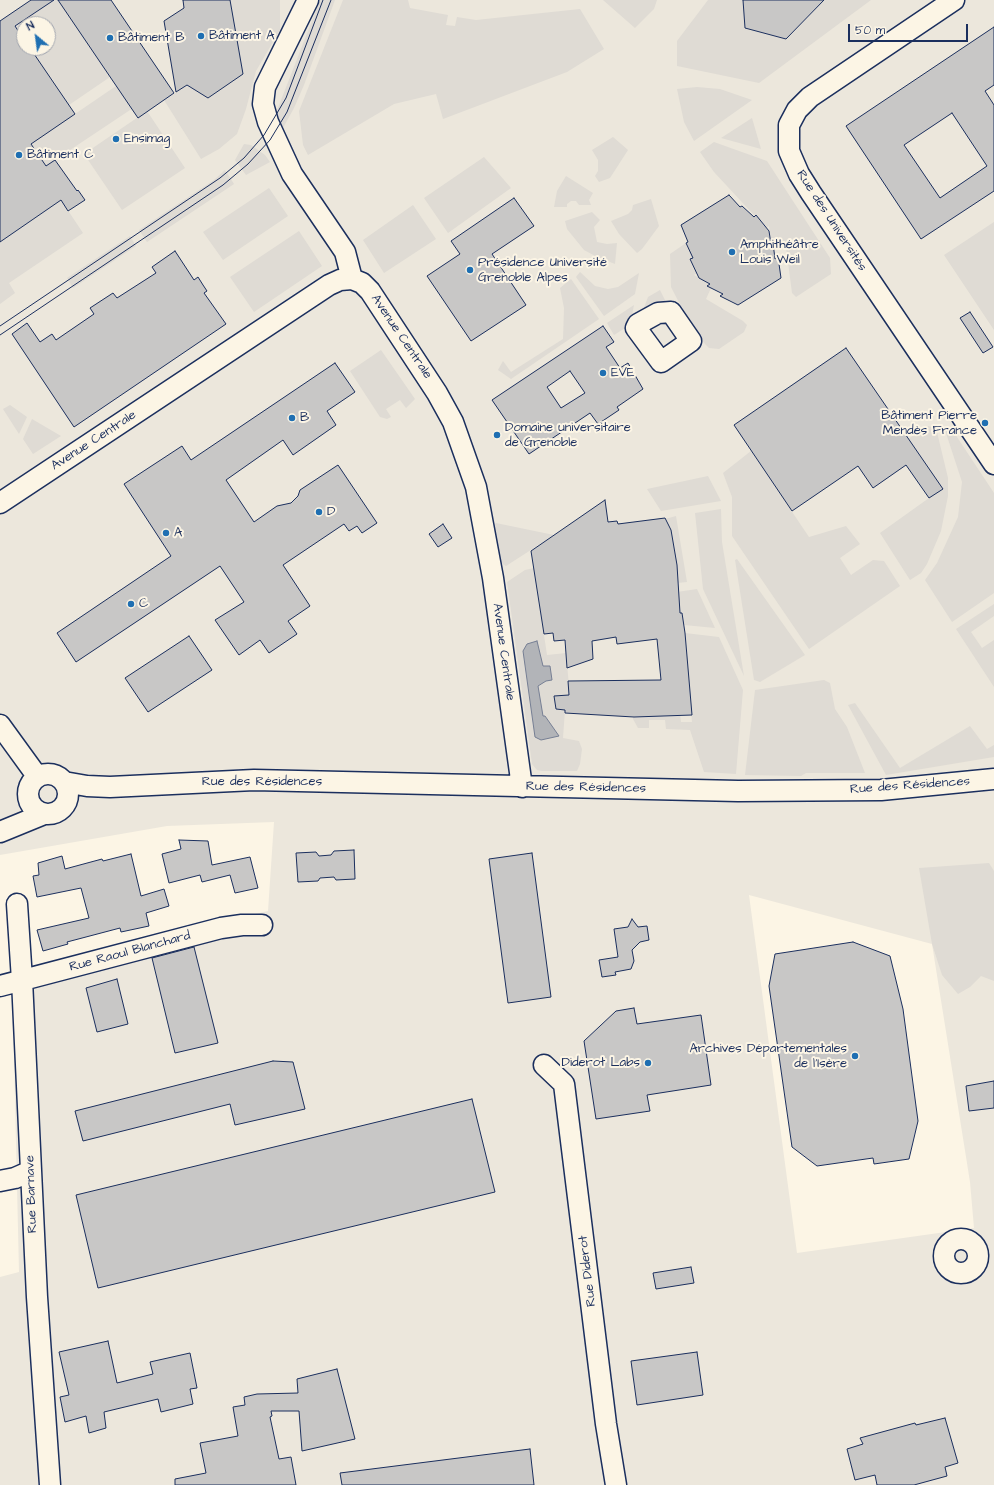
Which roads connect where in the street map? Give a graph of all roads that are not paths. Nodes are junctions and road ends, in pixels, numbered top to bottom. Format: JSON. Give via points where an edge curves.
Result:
{"nodes":[{"id":1,"x":308,"y":0,"type":"edge"},
{"id":2,"x":954,"y":0,"type":"edge"},
{"id":3,"x":352,"y":279,"type":"junction"},
{"id":4,"x":994,"y":464,"type":"edge"},
{"id":5,"x":0,"y":503,"type":"edge"},
{"id":6,"x":0,"y":725,"type":"edge"},
{"id":7,"x":37,"y":776,"type":"junction"},
{"id":8,"x":994,"y":779,"type":"edge"},
{"id":9,"x":522,"y":787,"type":"junction"},
{"id":10,"x":65,"y":791,"type":"junction"},
{"id":11,"x":36,"y":808,"type":"junction"},
{"id":12,"x":0,"y":832,"type":"edge"},
{"id":13,"x":17,"y":904,"type":"dead end"},
{"id":14,"x":262,"y":925,"type":"dead end"},
{"id":15,"x":22,"y":980,"type":"junction"},
{"id":16,"x":0,"y":986,"type":"edge"},
{"id":17,"x":544,"y":1065,"type":"dead end"},
{"id":18,"x":31,"y":1171,"type":"junction"},
{"id":19,"x":0,"y":1181,"type":"edge"},
{"id":20,"x":50,"y":1485,"type":"edge"},
{"id":21,"x":616,"y":1485,"type":"edge"}],
"edges":[{"from":1,"to":3,"type":"street","via":[[266,87],[263,104],[268,122],[292,174],[345,252]]},
{"from":2,"to":4,"type":"street","name":"Rue des Universités","via":[[810,97],[797,110],[789,125],[789,151],[799,174]]},
{"from":3,"to":5,"type":"street","name":"Avenue Centrale","via":[[340,280],[329,285]]},
{"from":3,"to":9,"type":"street","name":"Avenue Centrale","via":[[362,283],[370,291],[430,381],[452,422],[476,488],[493,578]]},
{"from":6,"to":7,"type":"street"},
{"from":7,"to":10,"type":"street","via":[[53,774]]},
{"from":7,"to":11,"type":"street","via":[[28,790]]},
{"from":8,"to":9,"type":"street","name":"Rue des Résidences","via":[[881,790],[726,791]]},
{"from":9,"to":10,"type":"street","name":"Rue des Résidences","via":[[254,780]]},
{"from":10,"to":11,"type":"street","via":[[61,809],[56,812]]},
{"from":11,"to":12,"type":"street"},
{"from":13,"to":15,"type":"street","name":"Rue Barnave"},
{"from":14,"to":15,"type":"street","name":"Rue Raoul Blanchard","via":[[242,924],[221,928]]},
{"from":15,"to":16,"type":"street","name":"Rue Raoul Blanchard"},
{"from":15,"to":18,"type":"street","name":"Rue Barnave"},
{"from":17,"to":21,"type":"street","name":"Rue Diderot","via":[[564,1084],[606,1424]]},
{"from":18,"to":19,"type":"street"},
{"from":18,"to":20,"type":"street","name":"Rue Barnave","via":[[36,1297]]}]}
